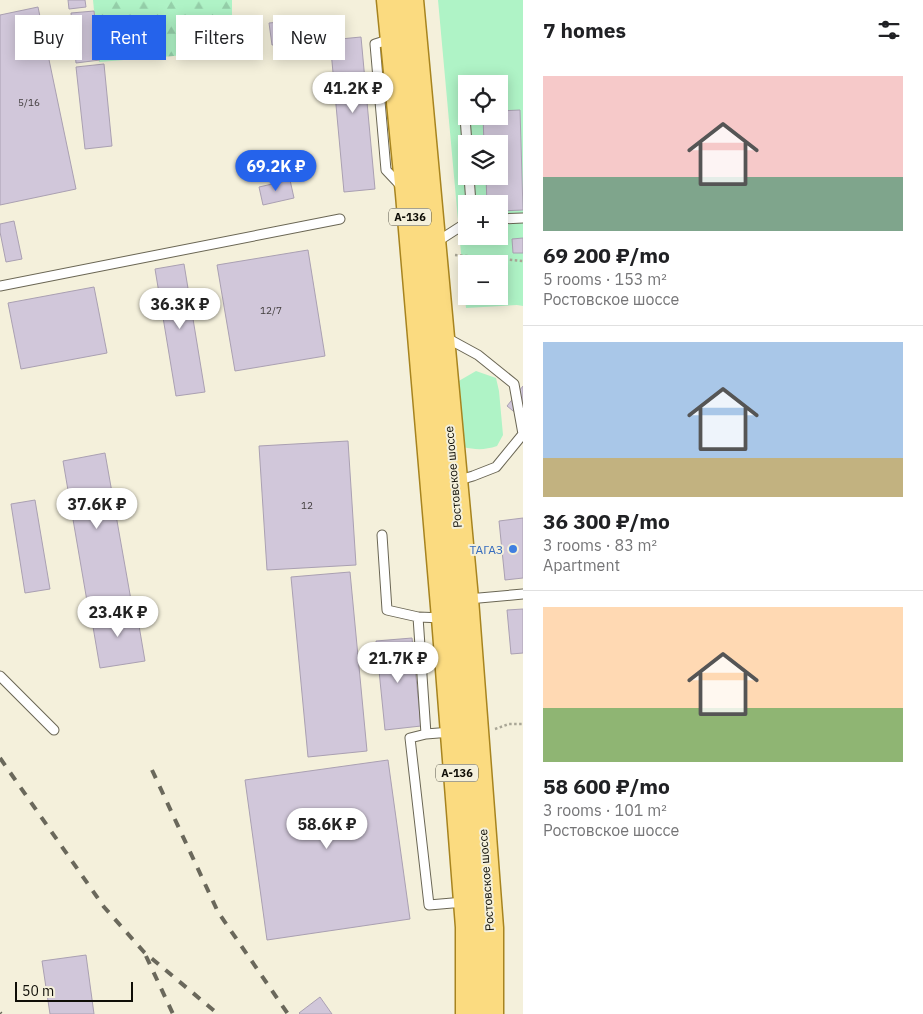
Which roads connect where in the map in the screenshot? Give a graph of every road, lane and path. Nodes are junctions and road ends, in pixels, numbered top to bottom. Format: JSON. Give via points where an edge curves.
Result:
{"nodes":[{"id":1,"x":390,"y":0,"type":"edge"},
{"id":2,"x":410,"y":0,"type":"edge"},
{"id":3,"x":523,"y":218,"type":"edge"},
{"id":4,"x":340,"y":219,"type":"dead end"},
{"id":5,"x":508,"y":219,"type":"edge"},
{"id":6,"x":458,"y":232,"type":"edge"},
{"id":7,"x":443,"y":250,"type":"junction"},
{"id":8,"x":523,"y":262,"type":"edge"},
{"id":9,"x":0,"y":286,"type":"edge"},
{"id":10,"x":440,"y":334,"type":"junction"},
{"id":11,"x":453,"y":481,"type":"junction"},
{"id":12,"x":382,"y":534,"type":"dead end"},
{"id":13,"x":523,"y":594,"type":"edge"},
{"id":14,"x":465,"y":599,"type":"junction"},
{"id":15,"x":418,"y":617,"type":"junction"},
{"id":16,"x":445,"y":618,"type":"junction"},
{"id":17,"x":0,"y":676,"type":"edge"},
{"id":18,"x":523,"y":724,"type":"edge"},
{"id":19,"x":54,"y":730,"type":"dead end"},
{"id":20,"x":474,"y":730,"type":"junction"},
{"id":21,"x":426,"y":734,"type":"junction"},
{"id":22,"x":467,"y":902,"type":"junction"},
{"id":23,"x":469,"y":1014,"type":"edge"},
{"id":24,"x":490,"y":1014,"type":"edge"}],
"edges":[{"from":1,"to":16,"type":"main road","name":"Ростовское шоссе","number":"А-136"},
{"from":2,"to":7,"type":"main road","name":"Ростовское шоссе","number":"А-136"},
{"from":3,"to":5,"type":"lane"},
{"from":4,"to":9,"type":"lane"},
{"from":6,"to":7,"type":"lane"},
{"from":7,"to":8,"type":"path"},
{"from":7,"to":10,"type":"main road","name":"Ростовское шоссе","number":"А-136"},
{"from":10,"to":11,"type":"main road","name":"Ростовское шоссе","number":"А-136"},
{"from":10,"to":11,"type":"lane","via":[[478,355],[514,384],[523,434],[496,467]]},
{"from":11,"to":14,"type":"main road","name":"Ростовское шоссе","number":"А-136"},
{"from":12,"to":15,"type":"lane","via":[[387,610]]},
{"from":13,"to":14,"type":"lane"},
{"from":14,"to":20,"type":"main road","name":"Ростовское шоссе","number":"А-136"},
{"from":15,"to":16,"type":"lane"},
{"from":15,"to":21,"type":"lane"},
{"from":16,"to":20,"type":"main road","name":"Ростовское шоссе","number":"А-136"},
{"from":17,"to":19,"type":"lane"},
{"from":18,"to":20,"type":"path"},
{"from":20,"to":21,"type":"lane"},
{"from":20,"to":22,"type":"main road","name":"Ростовское шоссе","number":"А-136"},
{"from":20,"to":24,"type":"main road","name":"Ростовское шоссе","number":"А-136","via":[[490,928]]},
{"from":21,"to":22,"type":"lane","via":[[410,738],[429,904]]},
{"from":22,"to":23,"type":"main road","name":"Ростовское шоссе","number":"А-136"}]}
